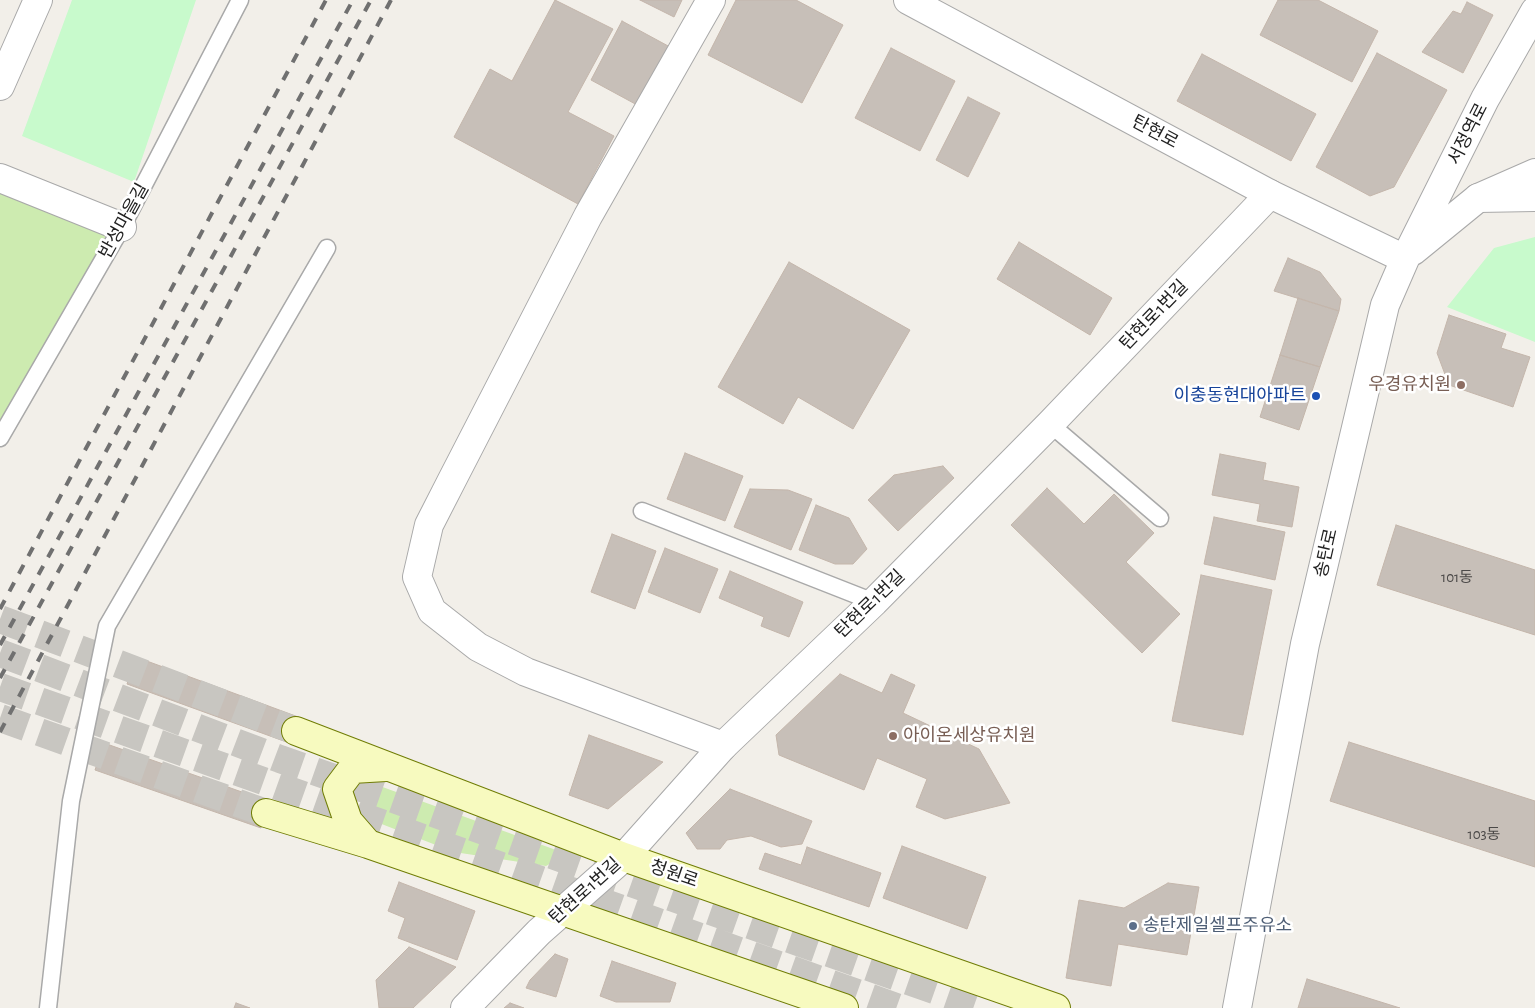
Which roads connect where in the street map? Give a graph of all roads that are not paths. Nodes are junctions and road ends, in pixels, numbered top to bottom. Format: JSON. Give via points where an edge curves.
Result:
{"nodes":[{"id":1,"x":240,"y":0,"type":"edge"},
{"id":2,"x":711,"y":0,"type":"edge"},
{"id":3,"x":908,"y":0,"type":"edge"},
{"id":4,"x":35,"y":1,"type":"edge"},
{"id":5,"x":1535,"y":11,"type":"edge"},
{"id":6,"x":0,"y":86,"type":"edge"},
{"id":7,"x":1535,"y":173,"type":"edge"},
{"id":8,"x":0,"y":178,"type":"edge"},
{"id":9,"x":1270,"y":194,"type":"junction"},
{"id":10,"x":1535,"y":197,"type":"edge"},
{"id":11,"x":1478,"y":198,"type":"junction"},
{"id":12,"x":122,"y":227,"type":"junction"},
{"id":13,"x":327,"y":248,"type":"dead end"},
{"id":14,"x":1404,"y":259,"type":"junction"},
{"id":15,"x":1050,"y":424,"type":"junction"},
{"id":16,"x":0,"y":438,"type":"edge"},
{"id":17,"x":642,"y":512,"type":"dead end"},
{"id":18,"x":1160,"y":518,"type":"dead end"},
{"id":19,"x":874,"y":602,"type":"junction"},
{"id":20,"x":296,"y":731,"type":"tunnel mouth"},
{"id":21,"x":723,"y":746,"type":"junction"},
{"id":22,"x":390,"y":766,"type":"junction"},
{"id":23,"x":266,"y":814,"type":"tunnel mouth"},
{"id":24,"x":368,"y":844,"type":"junction"},
{"id":25,"x":624,"y":856,"type":"junction"},
{"id":26,"x":562,"y":911,"type":"junction"},
{"id":27,"x":48,"y":1008,"type":"edge"},
{"id":28,"x":465,"y":1008,"type":"edge"},
{"id":29,"x":844,"y":1008,"type":"edge"},
{"id":30,"x":1056,"y":1008,"type":"edge"},
{"id":31,"x":1237,"y":1008,"type":"edge"}],
"edges":[{"from":1,"to":12,"type":"lane","name":"반성마을길"},
{"from":2,"to":21,"type":"street","via":[[588,216],[428,525],[417,577],[432,611],[478,647],[526,672]]},
{"from":3,"to":9,"type":"street","name":"탄현로"},
{"from":4,"to":6,"type":"street"},
{"from":5,"to":14,"type":"street","name":"서정역로","via":[[1485,99]]},
{"from":7,"to":11,"type":"street","name":"송탄로"},
{"from":8,"to":12,"type":"street"},
{"from":9,"to":14,"type":"street","name":"탄현로"},
{"from":9,"to":15,"type":"street","name":"탄현로1번길"},
{"from":10,"to":11,"type":"street"},
{"from":11,"to":14,"type":"street","name":"송탄로"},
{"from":12,"to":16,"type":"lane","name":"반성마을길"},
{"from":13,"to":27,"type":"lane","via":[[107,626],[71,801]]},
{"from":14,"to":31,"type":"street","name":"송탄로","via":[[1385,305],[1311,616]]},
{"from":15,"to":18,"type":"lane"},
{"from":15,"to":19,"type":"street","name":"탄현로1번길"},
{"from":17,"to":19,"type":"lane"},
{"from":19,"to":21,"type":"street","name":"탄현로1번길"},
{"from":20,"to":22,"type":"main road","name":"청원로"},
{"from":21,"to":25,"type":"street","name":"탄현로1번길"},
{"from":22,"to":24,"type":"main road","via":[[352,769],[337,789],[348,821]]},
{"from":22,"to":25,"type":"main road","name":"청원로"},
{"from":23,"to":24,"type":"main road"},
{"from":24,"to":26,"type":"main road"},
{"from":25,"to":26,"type":"street","name":"탄현로1번길"},
{"from":25,"to":30,"type":"main road","name":"청원로"},
{"from":26,"to":28,"type":"street","name":"탄현로1번길"},
{"from":26,"to":29,"type":"main road"}]}
